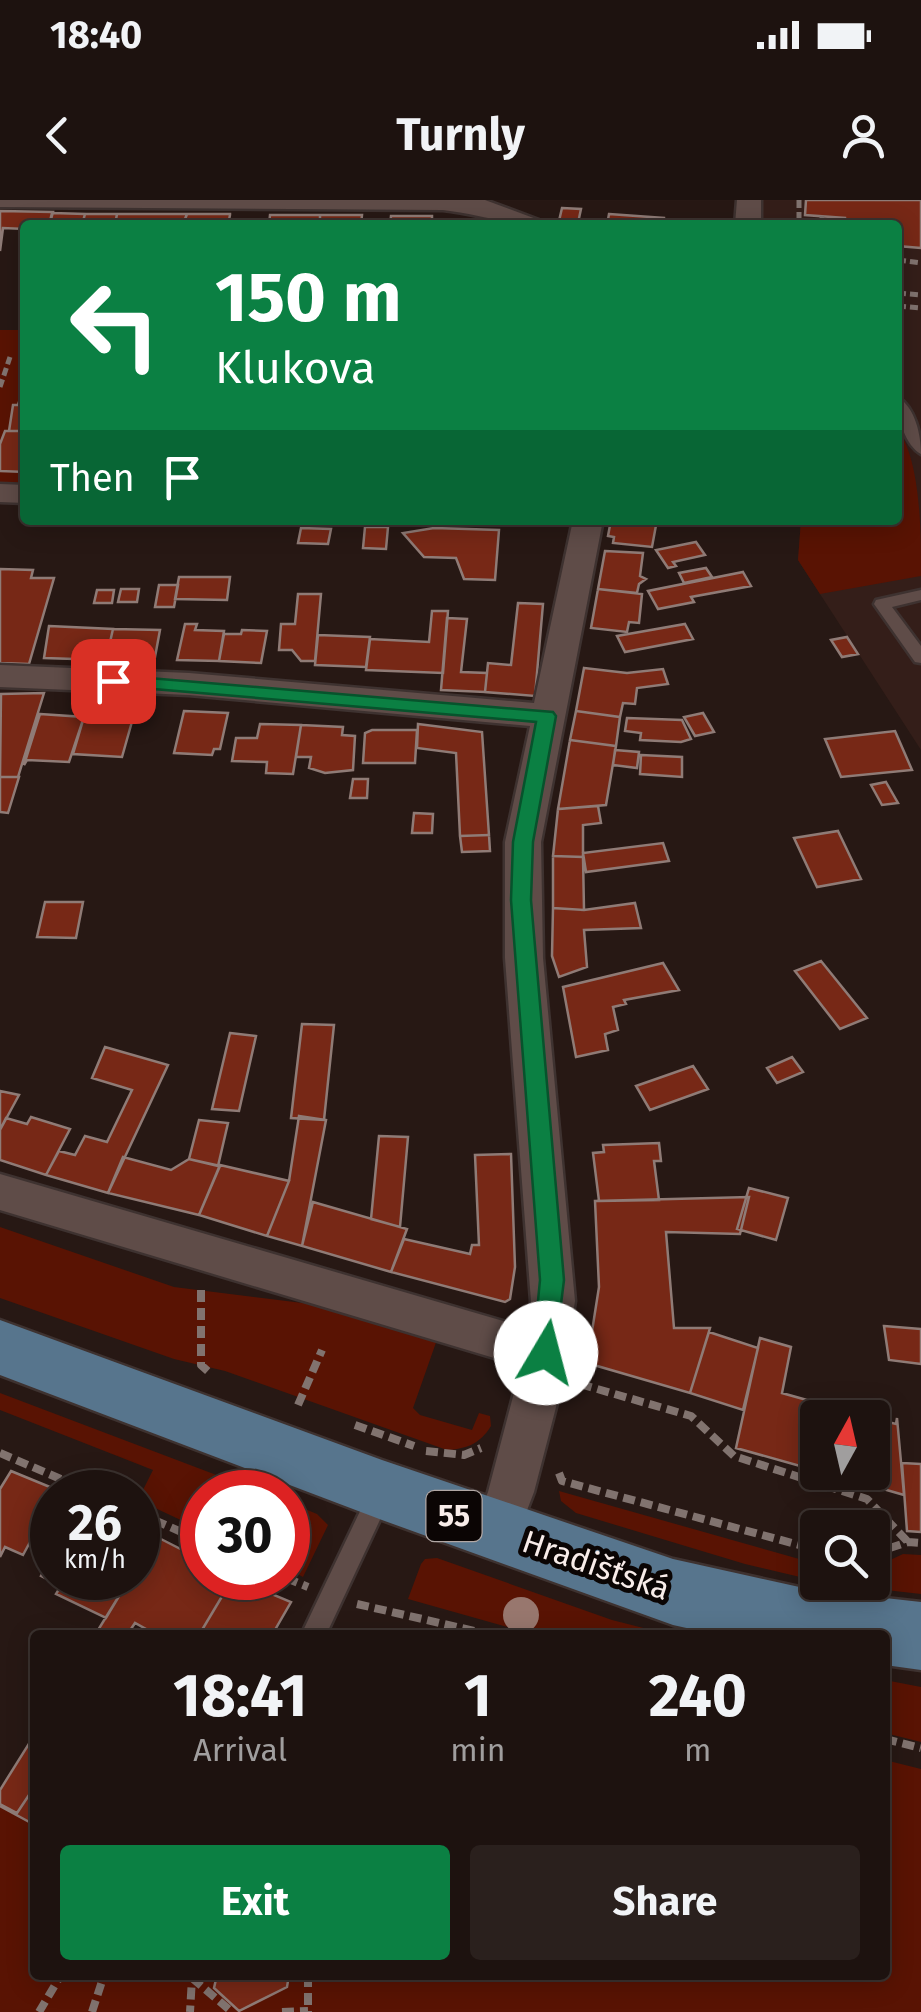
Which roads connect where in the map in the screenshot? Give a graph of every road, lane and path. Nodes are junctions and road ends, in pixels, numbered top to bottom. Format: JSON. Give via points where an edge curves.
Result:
{"nodes":[{"id":1,"x":0,"y":200,"type":"edge"},
{"id":2,"x":822,"y":216,"type":"dead end"},
{"id":3,"x":520,"y":220,"type":"edge"},
{"id":4,"x":822,"y":220,"type":"edge"},
{"id":5,"x":10,"y":357,"type":"dead end"},
{"id":6,"x":0,"y":386,"type":"edge"},
{"id":7,"x":902,"y":410,"type":"edge"},
{"id":8,"x":921,"y":450,"type":"edge"},
{"id":9,"x":587,"y":525,"type":"edge"},
{"id":10,"x":921,"y":595,"type":"edge"},
{"id":11,"x":921,"y":658,"type":"edge"},
{"id":12,"x":0,"y":676,"type":"edge"},
{"id":13,"x":547,"y":716,"type":"junction"},
{"id":14,"x":0,"y":1192,"type":"edge"},
{"id":15,"x":202,"y":1252,"type":"junction"},
{"id":16,"x":0,"y":1347,"type":"edge"},
{"id":17,"x":322,"y":1350,"type":"dead end"},
{"id":18,"x":201,"y":1365,"type":"dead end"},
{"id":19,"x":566,"y":1367,"type":"junction"},
{"id":20,"x":571,"y":1398,"type":"dead end"},
{"id":21,"x":298,"y":1404,"type":"dead end"},
{"id":22,"x":488,"y":1442,"type":"dead end"},
{"id":23,"x":0,"y":1453,"type":"edge"},
{"id":24,"x":553,"y":1458,"type":"dead end"},
{"id":25,"x":316,"y":1464,"type":"junction"},
{"id":26,"x":40,"y":1470,"type":"edge"},
{"id":27,"x":310,"y":1476,"type":"edge"},
{"id":28,"x":382,"y":1490,"type":"junction"},
{"id":29,"x":496,"y":1531,"type":"junction"},
{"id":30,"x":908,"y":1542,"type":"junction"},
{"id":31,"x":921,"y":1543,"type":"edge"},
{"id":32,"x":800,"y":1545,"type":"edge"},
{"id":33,"x":890,"y":1548,"type":"edge"},
{"id":34,"x":310,"y":1588,"type":"edge"},
{"id":35,"x":331,"y":1597,"type":"junction"},
{"id":36,"x":315,"y":1630,"type":"edge"},
{"id":37,"x":471,"y":1630,"type":"edge"},
{"id":38,"x":871,"y":1630,"type":"edge"},
{"id":39,"x":890,"y":1632,"type":"edge"},
{"id":40,"x":921,"y":1636,"type":"edge"},
{"id":41,"x":890,"y":1740,"type":"edge"},
{"id":42,"x":921,"y":1748,"type":"edge"},
{"id":43,"x":58,"y":1980,"type":"edge"},
{"id":44,"x":102,"y":1980,"type":"edge"},
{"id":45,"x":194,"y":1980,"type":"edge"},
{"id":46,"x":196,"y":1980,"type":"edge"},
{"id":47,"x":308,"y":1980,"type":"edge"},
{"id":48,"x":308,"y":2011,"type":"edge"},
{"id":49,"x":39,"y":2012,"type":"edge"},
{"id":50,"x":92,"y":2012,"type":"edge"},
{"id":51,"x":190,"y":2012,"type":"edge"},
{"id":52,"x":232,"y":2012,"type":"edge"},
{"id":53,"x":282,"y":2012,"type":"edge"}],
"edges":[{"from":1,"to":3,"type":"street","via":[[459,204]]},
{"from":2,"to":4,"type":"path"},
{"from":5,"to":6,"type":"path"},
{"from":7,"to":8,"type":"lane"},
{"from":9,"to":13,"type":"street"},
{"from":10,"to":11,"type":"lane","via":[[882,604]]},
{"from":12,"to":13,"type":"street","via":[[188,684]]},
{"from":13,"to":19,"type":"street","via":[[523,842],[521,900],[552,1280]]},
{"from":14,"to":15,"type":"street"},
{"from":15,"to":18,"type":"path"},
{"from":15,"to":19,"type":"street"},
{"from":16,"to":25,"type":"main road","name":"Hradišťská","number":"55"},
{"from":17,"to":21,"type":"path"},
{"from":19,"to":20,"type":"path"},
{"from":19,"to":29,"type":"street"},
{"from":19,"to":30,"type":"path","via":[[691,1416],[734,1456],[868,1499]]},
{"from":22,"to":25,"type":"path","via":[[450,1456],[338,1420]]},
{"from":23,"to":26,"type":"path"},
{"from":24,"to":32,"type":"path","via":[[562,1481]]},
{"from":25,"to":27,"type":"path"},
{"from":25,"to":28,"type":"main road","name":"Hradišťská","number":"55"},
{"from":28,"to":29,"type":"main road","name":"Hradišťská","number":"55"},
{"from":28,"to":35,"type":"lane"},
{"from":29,"to":38,"type":"main road","name":"Hradišťská","number":"55","via":[[674,1592]]},
{"from":30,"to":31,"type":"path"},
{"from":30,"to":33,"type":"path"},
{"from":34,"to":35,"type":"path"},
{"from":35,"to":36,"type":"lane"},
{"from":35,"to":37,"type":"path"},
{"from":39,"to":40,"type":"main road","name":"Hradišťská","number":"55"},
{"from":41,"to":42,"type":"path"},
{"from":43,"to":49,"type":"path"},
{"from":44,"to":50,"type":"path"},
{"from":45,"to":51,"type":"path"},
{"from":46,"to":52,"type":"path"},
{"from":47,"to":48,"type":"path"},
{"from":48,"to":53,"type":"path"}]}
